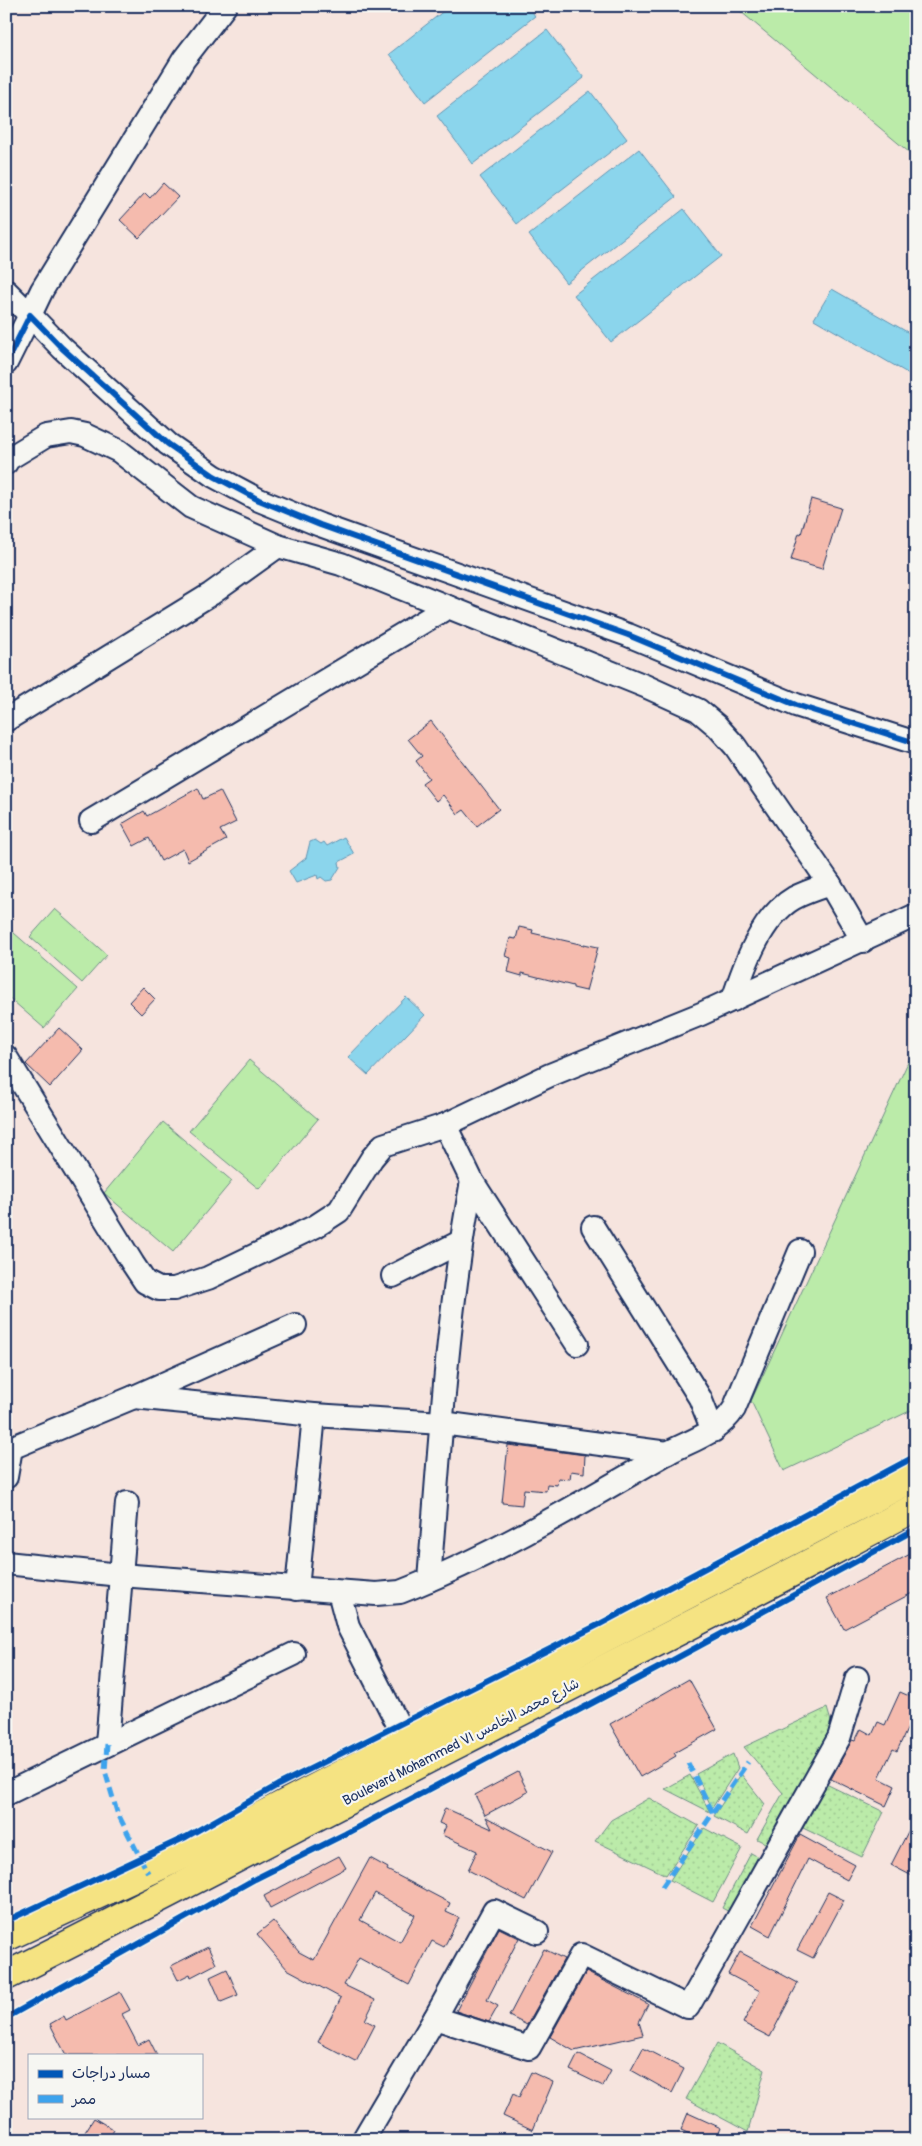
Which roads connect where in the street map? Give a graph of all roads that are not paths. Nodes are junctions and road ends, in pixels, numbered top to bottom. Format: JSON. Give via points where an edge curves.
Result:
{"nodes":[{"id":1,"x":225,"y":6,"type":"edge"},
{"id":2,"x":6,"y":291,"type":"edge"},
{"id":3,"x":30,"y":316,"type":"junction"},
{"id":4,"x":6,"y":363,"type":"edge"},
{"id":5,"x":6,"y":463,"type":"edge"},
{"id":6,"x":278,"y":546,"type":"junction"},
{"id":7,"x":448,"y":607,"type":"junction"},
{"id":8,"x":6,"y":720,"type":"edge"},
{"id":9,"x":916,"y":743,"type":"edge"},
{"id":10,"x":91,"y":821,"type":"dead end"},
{"id":11,"x":830,"y":884,"type":"junction"},
{"id":12,"x":916,"y":915,"type":"edge"},
{"id":13,"x":863,"y":941,"type":"junction"},
{"id":14,"x":733,"y":1000,"type":"junction"},
{"id":15,"x":6,"y":1057,"type":"edge"},
{"id":16,"x":445,"y":1126,"type":"junction"},
{"id":17,"x":472,"y":1181,"type":"junction"},
{"id":18,"x":593,"y":1227,"type":"dead end"},
{"id":19,"x":460,"y":1242,"type":"junction"},
{"id":20,"x":800,"y":1251,"type":"dead end"},
{"id":21,"x":393,"y":1276,"type":"dead end"},
{"id":22,"x":295,"y":1325,"type":"dead end"},
{"id":23,"x":577,"y":1344,"type":"dead end"},
{"id":24,"x":134,"y":1397,"type":"junction"},
{"id":25,"x":314,"y":1415,"type":"junction"},
{"id":26,"x":442,"y":1423,"type":"junction"},
{"id":27,"x":714,"y":1431,"type":"junction"},
{"id":28,"x":9,"y":1449,"type":"edge"},
{"id":29,"x":668,"y":1453,"type":"junction"},
{"id":30,"x":916,"y":1476,"type":"edge"},
{"id":31,"x":6,"y":1478,"type":"edge"},
{"id":32,"x":127,"y":1503,"type":"dead end"},
{"id":33,"x":916,"y":1507,"type":"edge"},
{"id":34,"x":6,"y":1564,"type":"edge"},
{"id":35,"x":120,"y":1575,"type":"junction"},
{"id":36,"x":430,"y":1580,"type":"junction"},
{"id":37,"x":297,"y":1589,"type":"junction"},
{"id":38,"x":339,"y":1592,"type":"junction"},
{"id":39,"x":294,"y":1654,"type":"dead end"},
{"id":40,"x":857,"y":1678,"type":"dead end"},
{"id":41,"x":406,"y":1740,"type":"junction"},
{"id":42,"x":107,"y":1744,"type":"junction"},
{"id":43,"x":6,"y":1794,"type":"edge"},
{"id":44,"x":537,"y":1932,"type":"dead end"},
{"id":45,"x":6,"y":1937,"type":"edge"},
{"id":46,"x":6,"y":1976,"type":"edge"},
{"id":47,"x":435,"y":2018,"type":"junction"},
{"id":48,"x":363,"y":2140,"type":"edge"}],
"edges":[{"from":1,"to":3,"type":"street","via":[[179,67],[42,290]]},
{"from":2,"to":3,"type":"street"},
{"from":3,"to":4,"type":"street"},
{"from":3,"to":9,"type":"street","via":[[168,444],[214,476],[259,500],[320,525],[628,635],[796,705]]},
{"from":5,"to":6,"type":"street","via":[[46,436],[71,432],[85,435],[119,451],[191,507]]},
{"from":6,"to":7,"type":"street","via":[[341,564]]},
{"from":6,"to":8,"type":"street","via":[[211,594]]},
{"from":7,"to":10,"type":"street"},
{"from":7,"to":11,"type":"street","via":[[698,710],[735,746]]},
{"from":11,"to":13,"type":"street"},
{"from":11,"to":14,"type":"street","via":[[793,898],[780,908],[753,948]]},
{"from":12,"to":13,"type":"street"},
{"from":13,"to":14,"type":"street"},
{"from":14,"to":16,"type":"street","via":[[550,1075]]},
{"from":15,"to":16,"type":"street","via":[[133,1264],[145,1282],[159,1289],[174,1289],[208,1278],[316,1226],[339,1211],[383,1145]]},
{"from":16,"to":17,"type":"street"},
{"from":17,"to":19,"type":"street"},
{"from":17,"to":23,"type":"street"},
{"from":18,"to":27,"type":"street","via":[[700,1398]]},
{"from":19,"to":21,"type":"street"},
{"from":19,"to":26,"type":"street"},
{"from":20,"to":27,"type":"street","via":[[734,1409]]},
{"from":22,"to":24,"type":"street"},
{"from":24,"to":25,"type":"street"},
{"from":24,"to":28,"type":"street"},
{"from":25,"to":26,"type":"street"},
{"from":25,"to":37,"type":"street"},
{"from":26,"to":29,"type":"street"},
{"from":26,"to":36,"type":"street"},
{"from":27,"to":29,"type":"street"},
{"from":28,"to":31,"type":"street"},
{"from":29,"to":36,"type":"street","via":[[560,1515]]},
{"from":30,"to":41,"type":"main road","name":"Boulevard Mohammed VI شارع محمد الخامس"},
{"from":32,"to":35,"type":"street"},
{"from":33,"to":46,"type":"main road","name":"Boulevard Mohammed VI شارع محمد الخامس"},
{"from":34,"to":35,"type":"street"},
{"from":35,"to":37,"type":"street"},
{"from":35,"to":42,"type":"street"},
{"from":36,"to":38,"type":"street","via":[[400,1592]]},
{"from":37,"to":38,"type":"street"},
{"from":38,"to":41,"type":"street","via":[[348,1626]]},
{"from":39,"to":42,"type":"street"},
{"from":40,"to":47,"type":"street","via":[[839,1738],[688,2007],[581,1955],[529,2048]]},
{"from":41,"to":45,"type":"main road","name":"Boulevard Mohammed VI شارع محمد الخامس","via":[[209,1843]]},
{"from":42,"to":43,"type":"street"},
{"from":44,"to":47,"type":"street","via":[[494,1911]]},
{"from":47,"to":48,"type":"street"}]}
